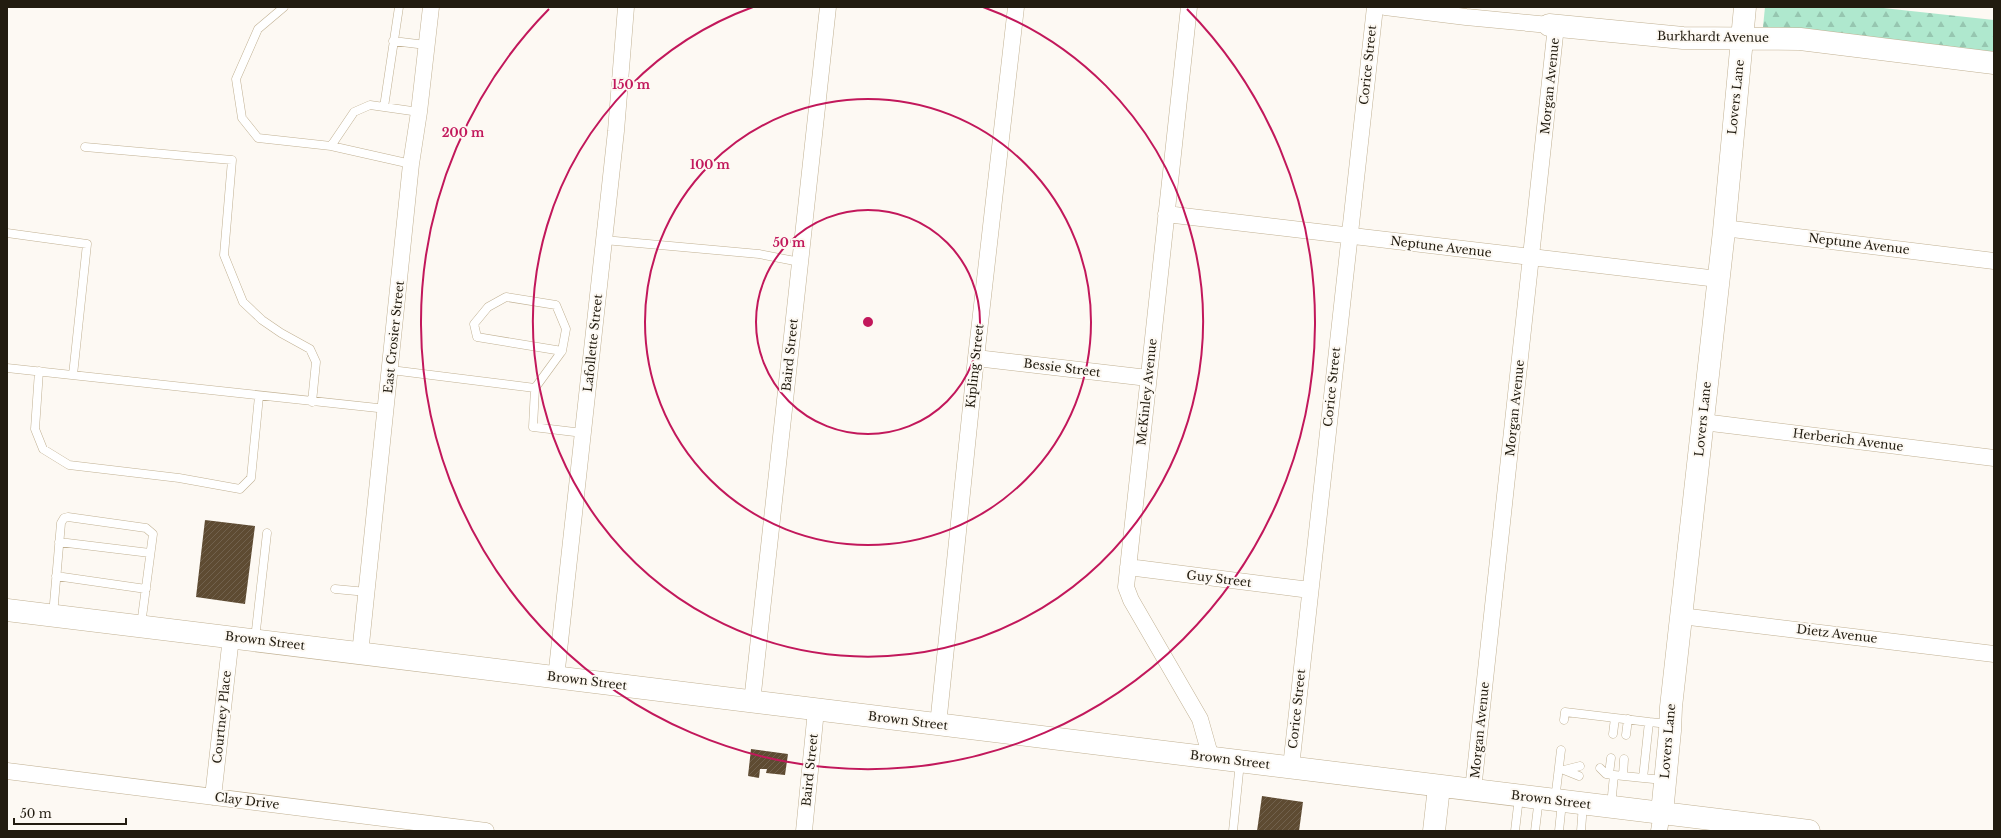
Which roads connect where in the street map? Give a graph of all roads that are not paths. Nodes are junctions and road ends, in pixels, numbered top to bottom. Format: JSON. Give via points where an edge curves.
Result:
{"nodes":[{"id":1,"x":284,"y":7,"type":"edge"},
{"id":2,"x":399,"y":7,"type":"edge"},
{"id":3,"x":626,"y":7,"type":"edge"},
{"id":4,"x":828,"y":7,"type":"edge"},
{"id":5,"x":1016,"y":7,"type":"edge"},
{"id":6,"x":1189,"y":7,"type":"edge"},
{"id":7,"x":1374,"y":7,"type":"edge"},
{"id":8,"x":1385,"y":7,"type":"edge"},
{"id":9,"x":1745,"y":7,"type":"edge"},
{"id":10,"x":430,"y":14,"type":"edge"},
{"id":11,"x":1552,"y":25,"type":"junction"},
{"id":12,"x":1742,"y":38,"type":"junction"},
{"id":13,"x":393,"y":41,"type":"junction"},
{"id":14,"x":426,"y":45,"type":"junction"},
{"id":15,"x":1994,"y":63,"type":"edge"},
{"id":16,"x":384,"y":107,"type":"junction"},
{"id":17,"x":419,"y":112,"type":"junction"},
{"id":18,"x":331,"y":146,"type":"junction"},
{"id":19,"x":85,"y":147,"type":"dead end"},
{"id":20,"x":411,"y":164,"type":"junction"},
{"id":21,"x":1166,"y":214,"type":"junction"},
{"id":22,"x":1724,"y":228,"type":"junction"},
{"id":23,"x":7,"y":233,"type":"edge"},
{"id":24,"x":1349,"y":236,"type":"junction"},
{"id":25,"x":604,"y":240,"type":"junction"},
{"id":26,"x":1532,"y":258,"type":"junction"},
{"id":27,"x":1994,"y":261,"type":"edge"},
{"id":28,"x":800,"y":262,"type":"junction"},
{"id":29,"x":1718,"y":279,"type":"junction"},
{"id":30,"x":562,"y":351,"type":"junction"},
{"id":31,"x":976,"y":358,"type":"junction"},
{"id":32,"x":7,"y":368,"type":"edge"},
{"id":33,"x":391,"y":370,"type":"junction"},
{"id":34,"x":38,"y":371,"type":"junction"},
{"id":35,"x":73,"y":375,"type":"junction"},
{"id":36,"x":1148,"y":378,"type":"junction"},
{"id":37,"x":535,"y":388,"type":"junction"},
{"id":38,"x":259,"y":396,"type":"junction"},
{"id":39,"x":312,"y":402,"type":"junction"},
{"id":40,"x":387,"y":410,"type":"junction"},
{"id":41,"x":1703,"y":422,"type":"junction"},
{"id":42,"x":583,"y":434,"type":"junction"},
{"id":43,"x":1994,"y":458,"type":"edge"},
{"id":44,"x":267,"y":533,"type":"dead end"},
{"id":45,"x":59,"y":542,"type":"junction"},
{"id":46,"x":150,"y":553,"type":"junction"},
{"id":47,"x":1128,"y":568,"type":"junction"},
{"id":48,"x":56,"y":576,"type":"junction"},
{"id":49,"x":146,"y":588,"type":"junction"},
{"id":50,"x":335,"y":589,"type":"dead end"},
{"id":51,"x":1310,"y":590,"type":"junction"},
{"id":52,"x":367,"y":592,"type":"junction"},
{"id":53,"x":7,"y":610,"type":"edge"},
{"id":54,"x":52,"y":616,"type":"junction"},
{"id":55,"x":1681,"y":616,"type":"junction"},
{"id":56,"x":141,"y":626,"type":"junction"},
{"id":57,"x":231,"y":637,"type":"junction"},
{"id":58,"x":255,"y":640,"type":"junction"},
{"id":59,"x":360,"y":654,"type":"junction"},
{"id":60,"x":1994,"y":654,"type":"edge"},
{"id":61,"x":556,"y":678,"type":"junction"},
{"id":62,"x":752,"y":702,"type":"junction"},
{"id":63,"x":816,"y":710,"type":"junction"},
{"id":64,"x":1615,"y":718,"type":"junction"},
{"id":65,"x":1628,"y":719,"type":"junction"},
{"id":66,"x":1564,"y":720,"type":"dead end"},
{"id":67,"x":1649,"y":722,"type":"junction"},
{"id":68,"x":938,"y":725,"type":"junction"},
{"id":69,"x":1670,"y":725,"type":"junction"},
{"id":70,"x":1613,"y":734,"type":"dead end"},
{"id":71,"x":1626,"y":735,"type":"dead end"},
{"id":72,"x":1561,"y":750,"type":"dead end"},
{"id":73,"x":1211,"y":758,"type":"junction"},
{"id":74,"x":1611,"y":758,"type":"dead end"},
{"id":75,"x":1624,"y":759,"type":"dead end"},
{"id":76,"x":1240,"y":761,"type":"junction"},
{"id":77,"x":1580,"y":766,"type":"dead end"},
{"id":78,"x":1291,"y":767,"type":"junction"},
{"id":79,"x":1562,"y":770,"type":"junction"},
{"id":80,"x":7,"y":771,"type":"edge"},
{"id":81,"x":1609,"y":774,"type":"junction"},
{"id":82,"x":1579,"y":776,"type":"dead end"},
{"id":83,"x":1643,"y":778,"type":"junction"},
{"id":84,"x":1665,"y":780,"type":"junction"},
{"id":85,"x":1439,"y":787,"type":"junction"},
{"id":86,"x":1473,"y":790,"type":"junction"},
{"id":87,"x":213,"y":797,"type":"junction"},
{"id":88,"x":1552,"y":800,"type":"junction"},
{"id":89,"x":1611,"y":807,"type":"junction"},
{"id":90,"x":1661,"y":822,"type":"edge"},
{"id":91,"x":486,"y":831,"type":"edge"},
{"id":92,"x":804,"y":831,"type":"edge"},
{"id":93,"x":1233,"y":831,"type":"edge"},
{"id":94,"x":1434,"y":831,"type":"edge"},
{"id":95,"x":1515,"y":831,"type":"edge"},
{"id":96,"x":1536,"y":831,"type":"edge"},
{"id":97,"x":1559,"y":831,"type":"edge"},
{"id":98,"x":1581,"y":831,"type":"edge"},
{"id":99,"x":1809,"y":831,"type":"edge"}],
"edges":[{"from":1,"to":18,"type":"lane","via":[[258,29],[236,78],[242,118],[258,138]]},
{"from":2,"to":13,"type":"lane"},
{"from":3,"to":25,"type":"street","name":"Lafollette Street"},
{"from":4,"to":28,"type":"street","name":"Baird Street"},
{"from":5,"to":31,"type":"street","name":"Kipling Street"},
{"from":6,"to":21,"type":"street","name":"McKinley Avenue"},
{"from":7,"to":24,"type":"street","name":"Corice Street"},
{"from":8,"to":11,"type":"street","name":"Burkhardt Avenue"},
{"from":9,"to":12,"type":"main road","name":"Lovers Lane"},
{"from":10,"to":14,"type":"street","name":"East Crosier Street"},
{"from":11,"to":12,"type":"main road","name":"Burkhardt Avenue","via":[[1683,38]]},
{"from":11,"to":26,"type":"street","name":"Morgan Avenue"},
{"from":12,"to":15,"type":"main road","name":"Burkhardt Avenue","via":[[1800,40]]},
{"from":12,"to":22,"type":"main road","name":"Lovers Lane"},
{"from":13,"to":14,"type":"lane"},
{"from":13,"to":16,"type":"lane"},
{"from":14,"to":17,"type":"street","name":"East Crosier Street"},
{"from":16,"to":17,"type":"lane"},
{"from":16,"to":18,"type":"lane","via":[[370,105],[354,112]]},
{"from":17,"to":20,"type":"street","name":"East Crosier Street"},
{"from":18,"to":20,"type":"lane"},
{"from":19,"to":39,"type":"lane","via":[[232,160],[224,255],[243,302],[262,320],[310,350],[316,362]]},
{"from":20,"to":33,"type":"street","name":"East Crosier Street"},
{"from":21,"to":24,"type":"street","name":"Neptune Avenue"},
{"from":21,"to":36,"type":"street","name":"McKinley Avenue"},
{"from":22,"to":27,"type":"street","name":"Neptune Avenue"},
{"from":22,"to":29,"type":"main road","name":"Lovers Lane"},
{"from":23,"to":35,"type":"lane","via":[[87,244]]},
{"from":24,"to":26,"type":"street","name":"Neptune Avenue"},
{"from":24,"to":51,"type":"street","name":"Corice Street"},
{"from":25,"to":28,"type":"lane","via":[[759,254]]},
{"from":25,"to":42,"type":"street","name":"Lafollette Street"},
{"from":26,"to":29,"type":"street","name":"Neptune Avenue"},
{"from":26,"to":86,"type":"street","name":"Morgan Avenue"},
{"from":28,"to":62,"type":"street","name":"Baird Street"},
{"from":29,"to":41,"type":"main road","name":"Lovers Lane"},
{"from":30,"to":30,"type":"lane","via":[[566,329],[556,305],[506,297],[488,307],[474,324],[477,338]]},
{"from":30,"to":37,"type":"lane"},
{"from":31,"to":36,"type":"street","name":"Bessie Street"},
{"from":31,"to":68,"type":"street","name":"Kipling Street"},
{"from":32,"to":34,"type":"lane"},
{"from":33,"to":37,"type":"lane"},
{"from":33,"to":40,"type":"street","name":"East Crosier Street"},
{"from":34,"to":35,"type":"lane"},
{"from":34,"to":38,"type":"lane","via":[[35,429],[42,449],[69,464],[179,478],[240,489],[251,478]]},
{"from":35,"to":38,"type":"lane"},
{"from":36,"to":47,"type":"street","name":"McKinley Avenue"},
{"from":37,"to":42,"type":"lane","via":[[533,427]]},
{"from":38,"to":39,"type":"lane"},
{"from":39,"to":40,"type":"lane"},
{"from":40,"to":52,"type":"street","name":"East Crosier Street"},
{"from":41,"to":43,"type":"street","name":"Herberich Avenue"},
{"from":41,"to":55,"type":"main road","name":"Lovers Lane"},
{"from":42,"to":61,"type":"street","name":"Lafollette Street"},
{"from":44,"to":58,"type":"lane"},
{"from":45,"to":46,"type":"lane"},
{"from":45,"to":46,"type":"lane","via":[[61,523],[68,517],[146,528],[153,534]]},
{"from":45,"to":48,"type":"lane"},
{"from":46,"to":49,"type":"lane"},
{"from":47,"to":51,"type":"street","name":"Guy Street"},
{"from":47,"to":73,"type":"street","name":"McKinley Avenue","via":[[1126,587],[1131,600],[1200,719]]},
{"from":48,"to":49,"type":"lane"},
{"from":48,"to":54,"type":"lane"},
{"from":49,"to":56,"type":"lane"},
{"from":50,"to":52,"type":"lane"},
{"from":51,"to":78,"type":"street","name":"Corice Street"},
{"from":52,"to":59,"type":"street","name":"East Crosier Street"},
{"from":53,"to":54,"type":"main road","name":"Brown Street"},
{"from":54,"to":56,"type":"main road","name":"Brown Street"},
{"from":55,"to":60,"type":"street","name":"Dietz Avenue"},
{"from":55,"to":69,"type":"main road","name":"Lovers Lane"},
{"from":56,"to":57,"type":"main road","name":"Brown Street"},
{"from":57,"to":58,"type":"main road","name":"Brown Street"},
{"from":57,"to":87,"type":"street","name":"Courtney Place"},
{"from":58,"to":59,"type":"main road","name":"Brown Street"},
{"from":59,"to":61,"type":"main road","name":"Brown Street"},
{"from":61,"to":62,"type":"main road","name":"Brown Street"},
{"from":62,"to":63,"type":"main road","name":"Brown Street"},
{"from":63,"to":68,"type":"main road","name":"Brown Street"},
{"from":63,"to":92,"type":"street","name":"Baird Street"},
{"from":64,"to":65,"type":"lane"},
{"from":64,"to":66,"type":"lane","via":[[1565,712]]},
{"from":64,"to":70,"type":"lane"},
{"from":65,"to":67,"type":"lane"},
{"from":65,"to":71,"type":"lane"},
{"from":67,"to":69,"type":"lane"},
{"from":67,"to":83,"type":"lane"},
{"from":68,"to":73,"type":"main road","name":"Brown Street"},
{"from":69,"to":84,"type":"main road","name":"Lovers Lane"},
{"from":72,"to":79,"type":"lane"},
{"from":73,"to":76,"type":"main road","name":"Brown Street"},
{"from":74,"to":81,"type":"lane"},
{"from":75,"to":81,"type":"lane"},
{"from":76,"to":78,"type":"main road","name":"Brown Street"},
{"from":76,"to":93,"type":"lane"},
{"from":77,"to":79,"type":"lane"},
{"from":78,"to":85,"type":"main road","name":"Brown Street"},
{"from":79,"to":82,"type":"lane"},
{"from":79,"to":88,"type":"lane"},
{"from":80,"to":87,"type":"street","name":"Clay Drive"},
{"from":81,"to":83,"type":"lane"},
{"from":81,"to":89,"type":"lane"},
{"from":83,"to":84,"type":"lane"},
{"from":84,"to":90,"type":"main road","name":"Lovers Lane"},
{"from":85,"to":86,"type":"main road","name":"Brown Street"},
{"from":85,"to":94,"type":"main road"},
{"from":86,"to":88,"type":"main road","name":"Brown Street"},
{"from":87,"to":91,"type":"street","name":"Clay Drive"},
{"from":88,"to":89,"type":"main road","name":"Brown Street"},
{"from":88,"to":95,"type":"lane"},
{"from":88,"to":96,"type":"lane"},
{"from":88,"to":97,"type":"lane"},
{"from":88,"to":98,"type":"lane"},
{"from":89,"to":90,"type":"main road","name":"Brown Street"},
{"from":90,"to":99,"type":"main road","name":"Brown Street"}]}
